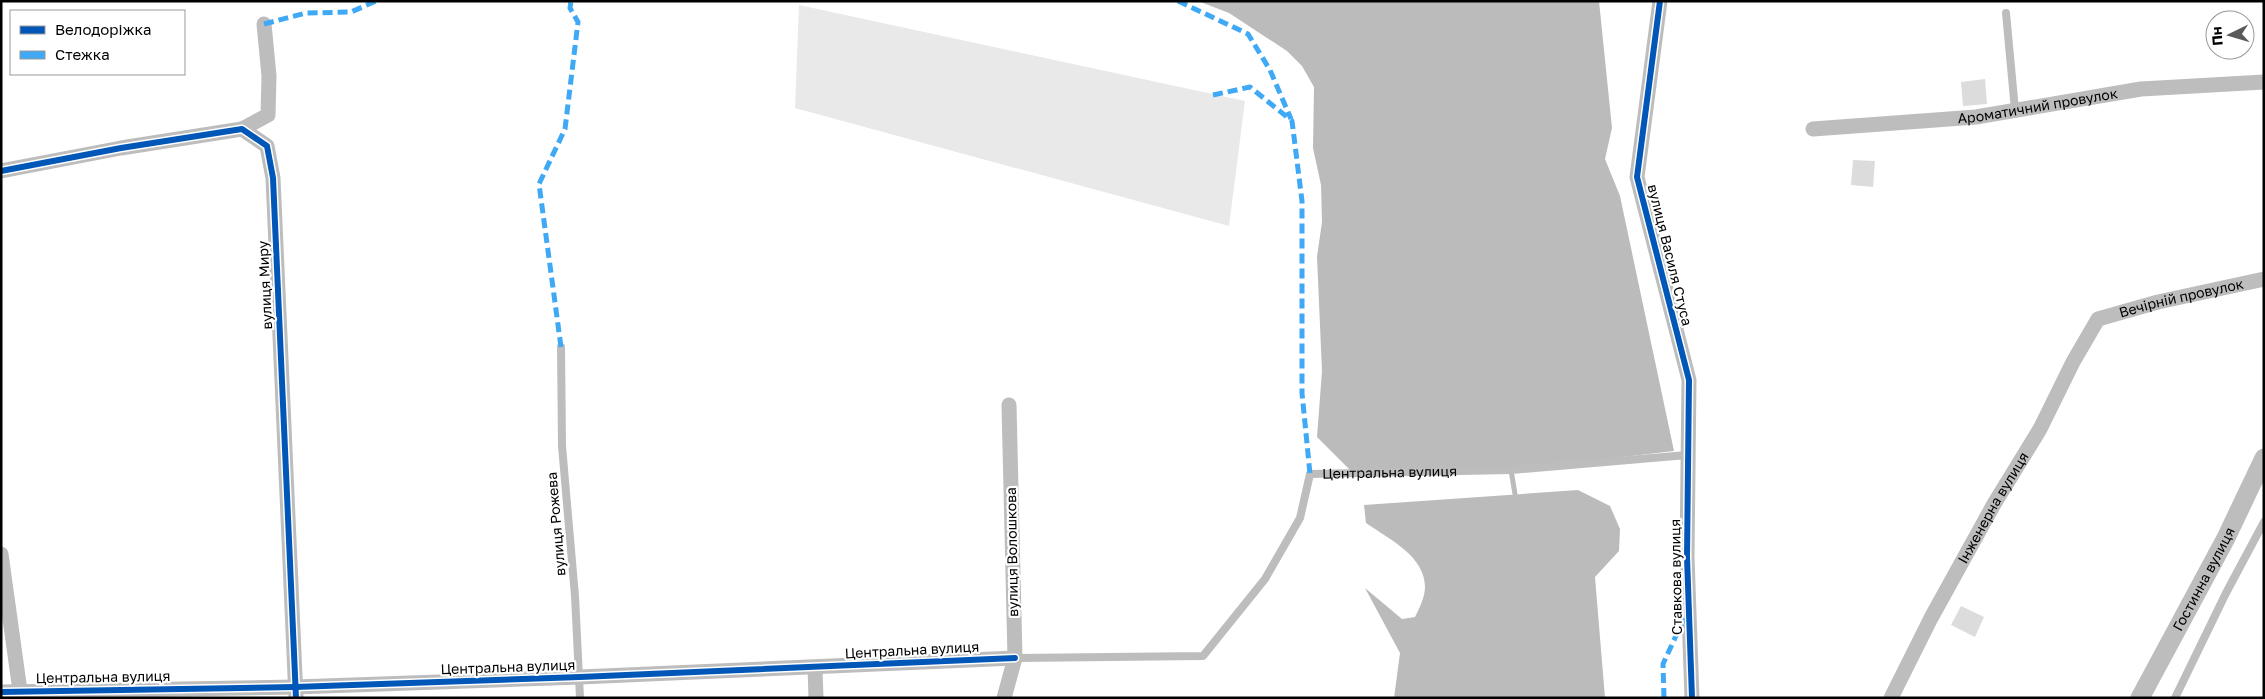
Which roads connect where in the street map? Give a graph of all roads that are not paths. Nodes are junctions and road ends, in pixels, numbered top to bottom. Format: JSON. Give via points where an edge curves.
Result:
{"nodes":[{"id":1,"x":1660,"y":1,"type":"edge"},
{"id":2,"x":2006,"y":13,"type":"dead end"},
{"id":3,"x":264,"y":24,"type":"dead end"},
{"id":4,"x":2264,"y":82,"type":"edge"},
{"id":5,"x":2015,"y":110,"type":"junction"},
{"id":6,"x":242,"y":129,"type":"junction"},
{"id":7,"x":1813,"y":129,"type":"dead end"},
{"id":8,"x":1,"y":171,"type":"edge"},
{"id":9,"x":2264,"y":279,"type":"edge"},
{"id":10,"x":2098,"y":319,"type":"joint"},
{"id":11,"x":561,"y":347,"type":"dead end"},
{"id":12,"x":1009,"y":405,"type":"dead end"},
{"id":13,"x":1687,"y":455,"type":"junction"},
{"id":14,"x":2264,"y":458,"type":"edge"},
{"id":15,"x":2264,"y":522,"type":"edge"},
{"id":16,"x":1,"y":554,"type":"edge"},
{"id":17,"x":1015,"y":658,"type":"junction"},
{"id":18,"x":815,"y":668,"type":"junction"},
{"id":19,"x":580,"y":677,"type":"junction"},
{"id":20,"x":1,"y":692,"type":"edge"},
{"id":21,"x":295,"y":692,"type":"edge"},
{"id":22,"x":21,"y":694,"type":"edge"},
{"id":23,"x":580,"y":698,"type":"edge"},
{"id":24,"x":816,"y":698,"type":"edge"},
{"id":25,"x":1004,"y":698,"type":"edge"},
{"id":26,"x":1692,"y":698,"type":"edge"},
{"id":27,"x":1891,"y":698,"type":"edge"},
{"id":28,"x":2140,"y":698,"type":"edge"},
{"id":29,"x":2175,"y":698,"type":"edge"}],
"edges":[{"from":1,"to":13,"type":"street","name":"вулиця Василя Стуса","via":[[1637,177],[1689,380]]},
{"from":2,"to":5,"type":"lane"},
{"from":3,"to":6,"type":"street","via":[[269,76],[268,115]]},
{"from":4,"to":5,"type":"street","name":"Ароматичний провулок","via":[[2141,89]]},
{"from":5,"to":7,"type":"street","name":"Ароматичний провулок","via":[[1976,117]]},
{"from":6,"to":8,"type":"street"},
{"from":6,"to":21,"type":"street","name":"вулиця Миру","via":[[267,146],[273,178]]},
{"from":9,"to":10,"type":"street","name":"Вечірній провулок"},
{"from":10,"to":27,"type":"street","name":"Інженерна вулиця","via":[[2040,429],[1931,618]]},
{"from":11,"to":19,"type":"lane","name":"вулиця Рожева","via":[[562,446]]},
{"from":12,"to":17,"type":"street","name":"вулиця Волошкова"},
{"from":13,"to":17,"type":"lane","name":"Центральна вулиця","via":[[1511,470],[1310,474],[1300,518],[1265,579],[1203,656]]},
{"from":13,"to":26,"type":"street","name":"Ставкова вулиця"},
{"from":14,"to":28,"type":"street","name":"Гостинна вулиця","via":[[2226,538]]},
{"from":15,"to":29,"type":"lane","name":"Гостинна вулиця"},
{"from":16,"to":22,"type":"street"},
{"from":17,"to":18,"type":"street","name":"Центральна вулиця"},
{"from":17,"to":25,"type":"street","name":"вулиця Волошкова"},
{"from":18,"to":19,"type":"street","name":"Центральна вулиця"},
{"from":18,"to":24,"type":"street"},
{"from":19,"to":21,"type":"street","name":"Центральна вулиця"},
{"from":19,"to":23,"type":"lane","name":"вулиця Рожева"},
{"from":20,"to":22,"type":"street","name":"Центральна вулиця"},
{"from":21,"to":22,"type":"street","name":"Центральна вулиця"}]}
